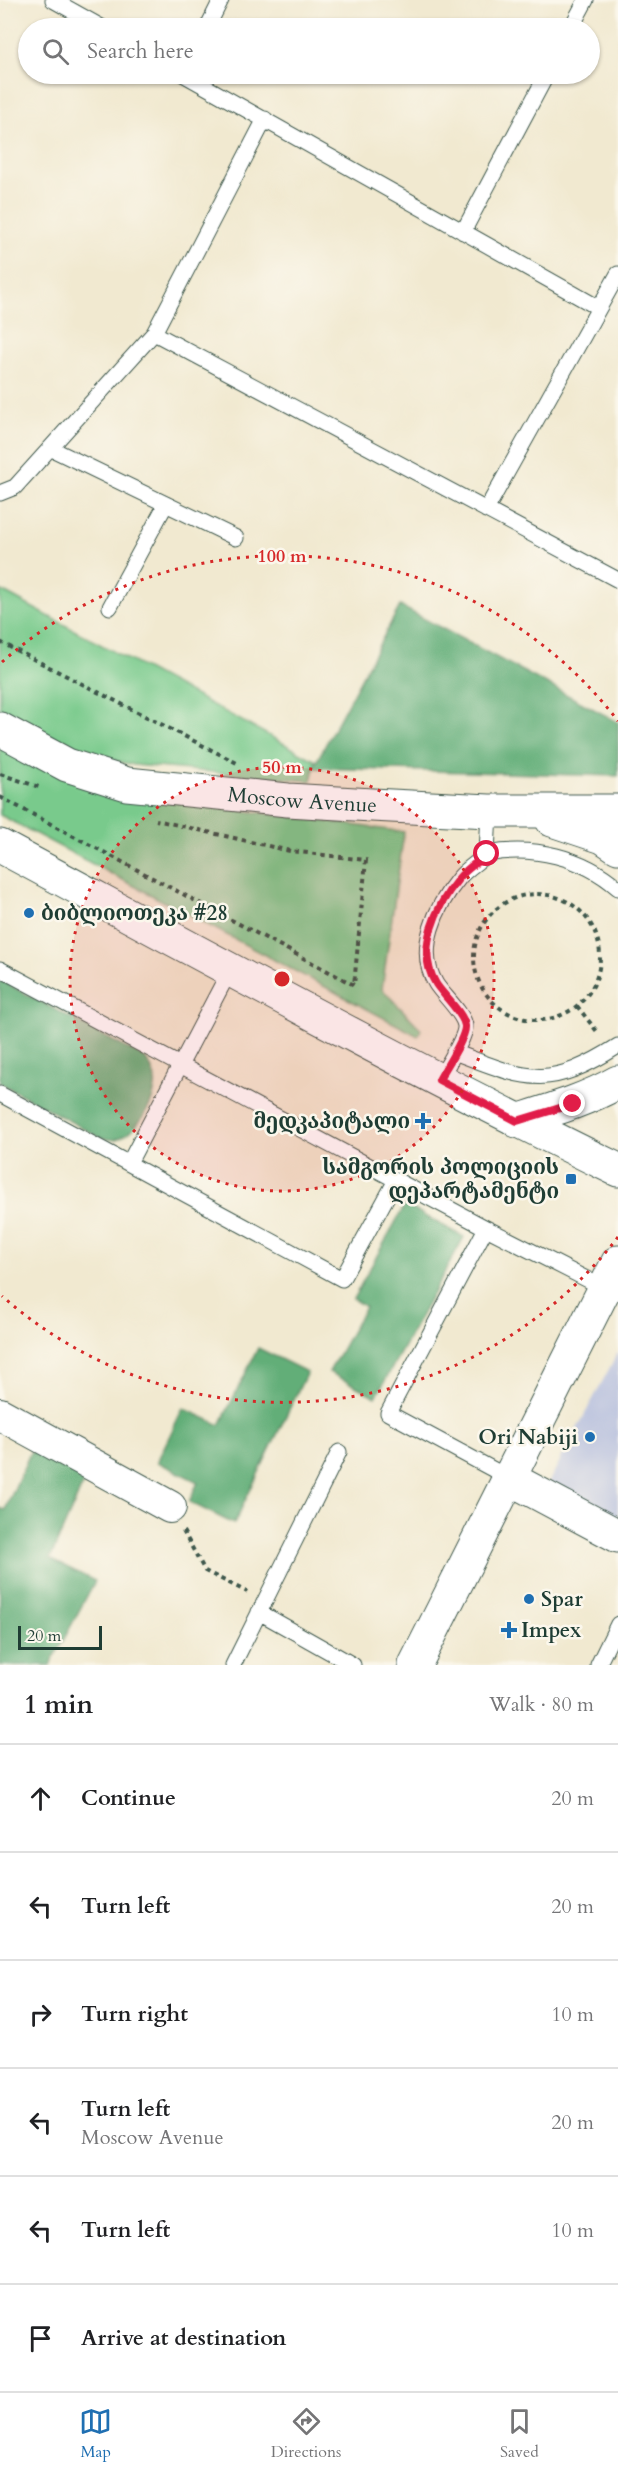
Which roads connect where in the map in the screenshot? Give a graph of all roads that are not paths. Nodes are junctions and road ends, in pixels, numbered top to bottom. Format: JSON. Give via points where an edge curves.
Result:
{"nodes":[{"id":1,"x":53,"y":0,"type":"edge"},
{"id":2,"x":221,"y":0,"type":"edge"},
{"id":3,"x":586,"y":0,"type":"edge"},
{"id":4,"x":86,"y":18,"type":"edge"},
{"id":5,"x":212,"y":18,"type":"edge"},
{"id":6,"x":576,"y":18,"type":"edge"},
{"id":7,"x":202,"y":84,"type":"edge"},
{"id":8,"x":542,"y":84,"type":"edge"},
{"id":9,"x":265,"y":119,"type":"junction"},
{"id":10,"x":463,"y":232,"type":"junction"},
{"id":11,"x":618,"y":274,"type":"edge"},
{"id":12,"x":613,"y":294,"type":"edge"},
{"id":13,"x":599,"y":308,"type":"junction"},
{"id":14,"x":154,"y":333,"type":"junction"},
{"id":15,"x":50,"y":448,"type":"junction"},
{"id":16,"x":0,"y":493,"type":"edge"},
{"id":17,"x":166,"y":504,"type":"junction"},
{"id":18,"x":486,"y":510,"type":"junction"},
{"id":19,"x":236,"y":538,"type":"dead end"},
{"id":20,"x":618,"y":580,"type":"edge"},
{"id":21,"x":110,"y":607,"type":"dead end"},
{"id":22,"x":0,"y":729,"type":"edge"},
{"id":23,"x":504,"y":811,"type":"junction"},
{"id":24,"x":618,"y":811,"type":"edge"},
{"id":25,"x":0,"y":846,"type":"edge"},
{"id":26,"x":618,"y":847,"type":"edge"},
{"id":27,"x":487,"y":854,"type":"junction"},
{"id":28,"x":618,"y":888,"type":"edge"},
{"id":29,"x":0,"y":969,"type":"edge"},
{"id":30,"x":230,"y":970,"type":"junction"},
{"id":31,"x":615,"y":1048,"type":"edge"},
{"id":32,"x":181,"y":1065,"type":"junction"},
{"id":33,"x":446,"y":1066,"type":"junction"},
{"id":34,"x":618,"y":1082,"type":"edge"},
{"id":35,"x":0,"y":1094,"type":"edge"},
{"id":36,"x":517,"y":1121,"type":"junction"},
{"id":37,"x":129,"y":1163,"type":"junction"},
{"id":38,"x":618,"y":1170,"type":"edge"},
{"id":39,"x":396,"y":1180,"type":"junction"},
{"id":40,"x":486,"y":1228,"type":"junction"},
{"id":41,"x":611,"y":1275,"type":"edge"},
{"id":42,"x":0,"y":1414,"type":"edge"},
{"id":43,"x":339,"y":1452,"type":"dead end"},
{"id":44,"x":509,"y":1478,"type":"junction"},
{"id":45,"x":170,"y":1507,"type":"road end"},
{"id":46,"x":618,"y":1536,"type":"edge"},
{"id":47,"x":262,"y":1607,"type":"junction"},
{"id":48,"x":618,"y":1624,"type":"edge"},
{"id":49,"x":233,"y":1665,"type":"edge"},
{"id":50,"x":353,"y":1665,"type":"edge"},
{"id":51,"x":415,"y":1665,"type":"edge"},
{"id":52,"x":598,"y":1665,"type":"edge"}],
"edges":[{"from":1,"to":4,"type":"lane"},
{"from":2,"to":5,"type":"lane"},
{"from":3,"to":6,"type":"lane"},
{"from":7,"to":9,"type":"lane"},
{"from":8,"to":10,"type":"lane"},
{"from":9,"to":10,"type":"lane"},
{"from":9,"to":14,"type":"lane"},
{"from":10,"to":13,"type":"lane"},
{"from":11,"to":12,"type":"lane"},
{"from":12,"to":13,"type":"lane"},
{"from":13,"to":18,"type":"lane"},
{"from":14,"to":15,"type":"lane"},
{"from":14,"to":18,"type":"lane"},
{"from":15,"to":16,"type":"lane","via":[[15,487]]},
{"from":15,"to":17,"type":"lane"},
{"from":17,"to":19,"type":"lane"},
{"from":17,"to":21,"type":"lane"},
{"from":18,"to":20,"type":"lane"},
{"from":22,"to":23,"type":"main road","name":"Moscow Avenue","via":[[67,765],[127,784],[288,800]]},
{"from":23,"to":24,"type":"main road","name":"Moscow Avenue"},
{"from":23,"to":26,"type":"main road","via":[[579,827]]},
{"from":23,"to":27,"type":"lane"},
{"from":25,"to":30,"type":"main road"},
{"from":27,"to":28,"type":"lane","via":[[508,850],[537,852],[575,861],[602,874]]},
{"from":27,"to":33,"type":"lane","via":[[460,876],[441,903],[428,936],[428,963],[435,982],[465,1025]]},
{"from":29,"to":32,"type":"lane"},
{"from":30,"to":32,"type":"lane"},
{"from":30,"to":33,"type":"main road"},
{"from":31,"to":33,"type":"lane","via":[[591,1064],[541,1078]]},
{"from":32,"to":37,"type":"lane"},
{"from":32,"to":39,"type":"lane"},
{"from":33,"to":36,"type":"main road"},
{"from":34,"to":36,"type":"main road","via":[[573,1104]]},
{"from":35,"to":37,"type":"lane"},
{"from":36,"to":38,"type":"main road"},
{"from":37,"to":39,"type":"lane","via":[[342,1279]]},
{"from":39,"to":40,"type":"lane"},
{"from":40,"to":41,"type":"lane"},
{"from":40,"to":44,"type":"lane","via":[[388,1413]]},
{"from":41,"to":44,"type":"main road"},
{"from":42,"to":45,"type":"street"},
{"from":43,"to":47,"type":"lane"},
{"from":44,"to":46,"type":"main road"},
{"from":44,"to":51,"type":"main road"},
{"from":47,"to":49,"type":"lane"},
{"from":47,"to":50,"type":"lane"},
{"from":48,"to":52,"type":"lane"}]}
